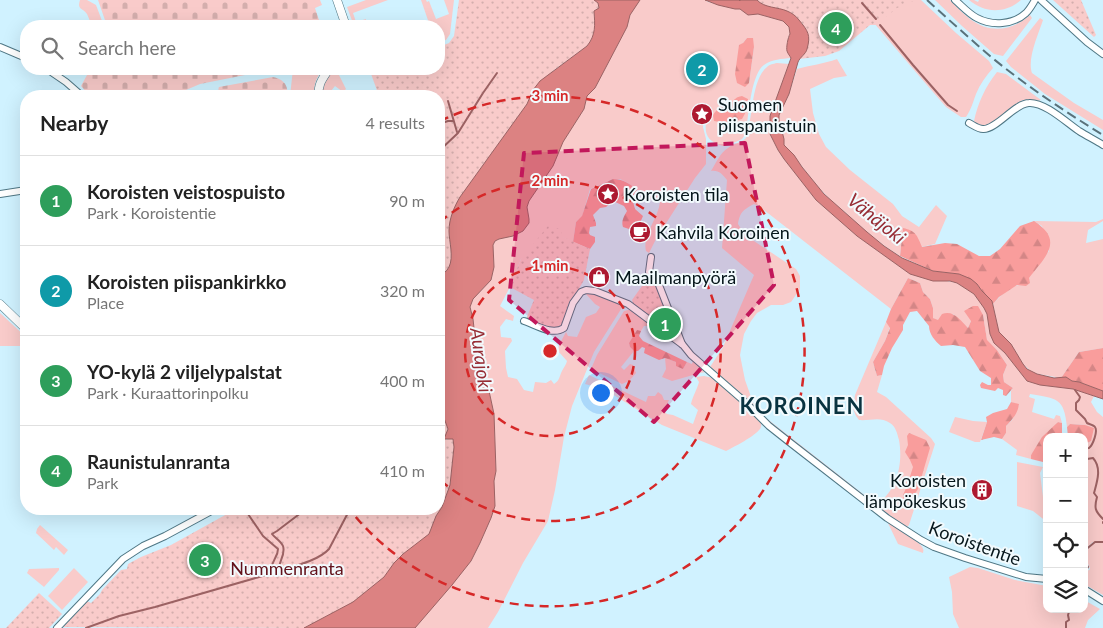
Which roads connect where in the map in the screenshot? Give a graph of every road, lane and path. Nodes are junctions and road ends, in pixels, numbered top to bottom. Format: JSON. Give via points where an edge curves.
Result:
{"nodes":[{"id":1,"x":337,"y":0,"type":"edge"},
{"id":2,"x":955,"y":0,"type":"edge"},
{"id":3,"x":1035,"y":0,"type":"edge"},
{"id":4,"x":1041,"y":0,"type":"edge"},
{"id":5,"x":344,"y":20,"type":"edge"},
{"id":6,"x":0,"y":47,"type":"edge"},
{"id":7,"x":1103,"y":54,"type":"edge"},
{"id":8,"x":20,"y":55,"type":"edge"},
{"id":9,"x":56,"y":75,"type":"edge"},
{"id":10,"x":325,"y":75,"type":"edge"},
{"id":11,"x":75,"y":90,"type":"edge"},
{"id":12,"x":319,"y":90,"type":"edge"},
{"id":13,"x":969,"y":123,"type":"dead end"},
{"id":14,"x":1103,"y":145,"type":"edge"},
{"id":15,"x":20,"y":191,"type":"edge"},
{"id":16,"x":0,"y":194,"type":"edge"},
{"id":17,"x":651,"y":257,"type":"dead end"},
{"id":18,"x":0,"y":304,"type":"edge"},
{"id":19,"x":524,"y":321,"type":"dead end"},
{"id":20,"x":20,"y":323,"type":"edge"},
{"id":21,"x":683,"y":345,"type":"junction"},
{"id":22,"x":204,"y":515,"type":"edge"},
{"id":23,"x":1043,"y":579,"type":"edge"},
{"id":24,"x":1088,"y":592,"type":"edge"},
{"id":25,"x":1103,"y":601,"type":"edge"},
{"id":26,"x":58,"y":628,"type":"edge"}],
"edges":[{"from":1,"to":5,"type":"street"},
{"from":2,"to":3,"type":"street","via":[[975,17],[996,24],[1022,16]]},
{"from":4,"to":7,"type":"street"},
{"from":6,"to":8,"type":"street"},
{"from":9,"to":11,"type":"street"},
{"from":10,"to":12,"type":"street"},
{"from":13,"to":14,"type":"street","via":[[988,128],[1022,104],[1031,102],[1051,111]]},
{"from":15,"to":16,"type":"street"},
{"from":17,"to":21,"type":"street","via":[[649,272],[657,280]]},
{"from":18,"to":20,"type":"street"},
{"from":19,"to":21,"type":"street","name":"Koroistentie","via":[[550,331],[562,330],[573,303],[586,290],[628,304]]},
{"from":21,"to":23,"type":"street","name":"Koroistentie","via":[[769,426],[887,518],[934,547],[1026,577]]},
{"from":22,"to":26,"type":"street","via":[[123,558]]},
{"from":24,"to":25,"type":"street"}]}
